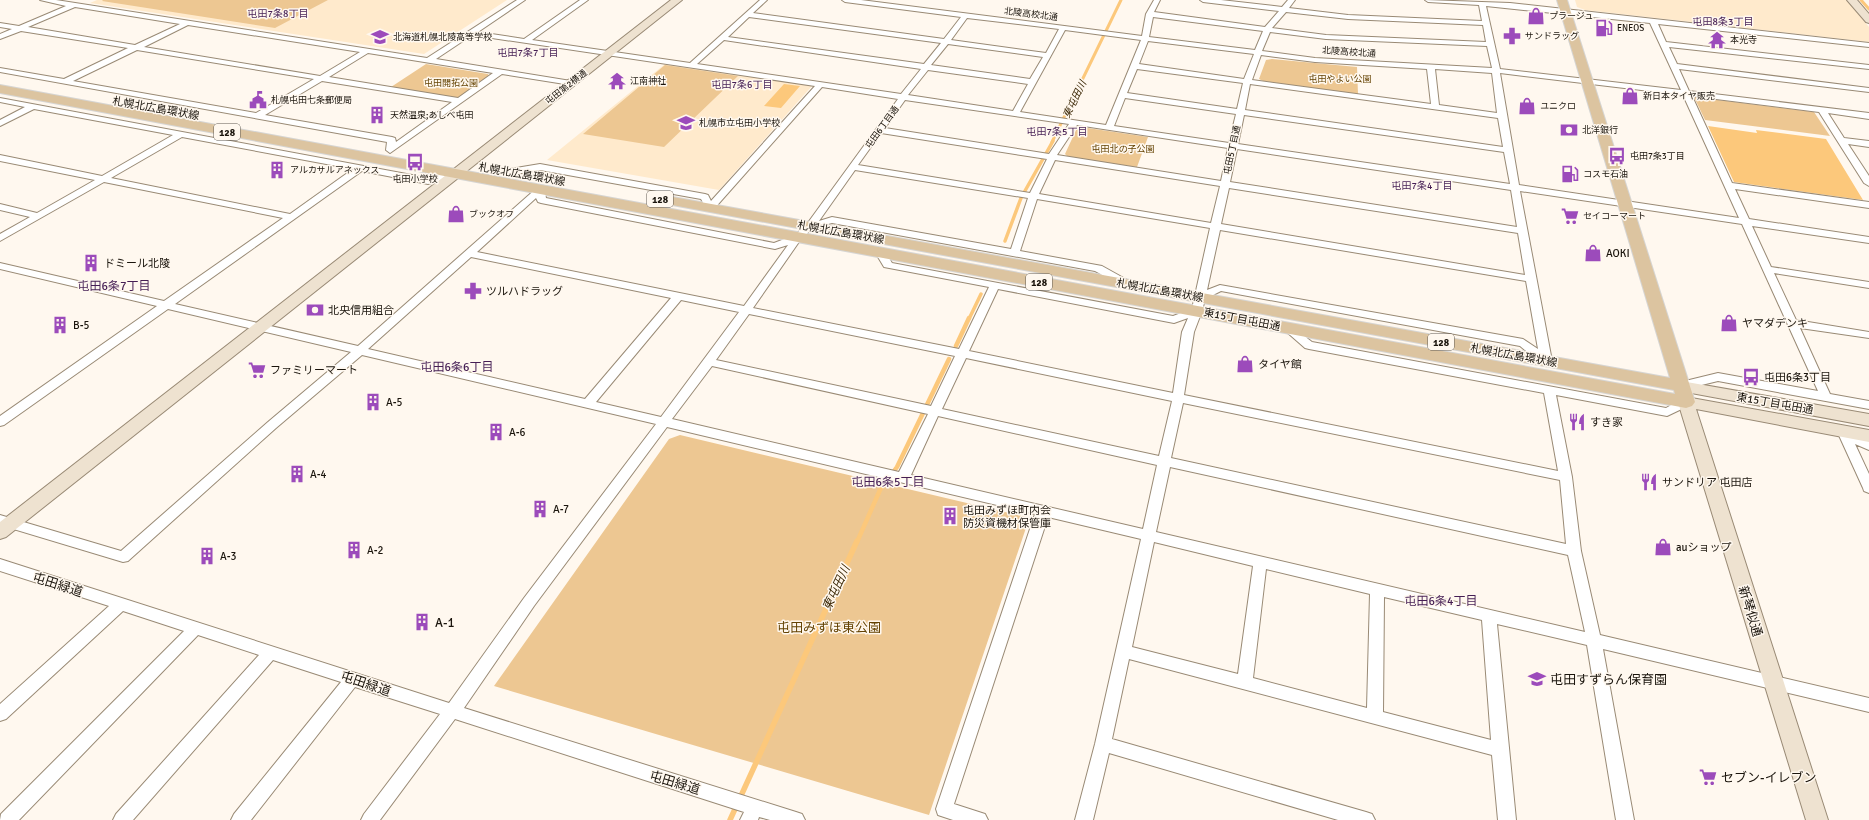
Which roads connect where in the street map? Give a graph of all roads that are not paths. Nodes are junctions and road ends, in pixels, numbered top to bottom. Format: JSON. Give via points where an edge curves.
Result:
{"nodes":[{"id":1,"x":43,"y":0,"type":"edge"},
{"id":2,"x":83,"y":0,"type":"edge"},
{"id":3,"x":522,"y":0,"type":"edge"},
{"id":4,"x":585,"y":0,"type":"edge"},
{"id":5,"x":677,"y":0,"type":"edge"},
{"id":6,"x":764,"y":0,"type":"edge"},
{"id":7,"x":845,"y":0,"type":"edge"},
{"id":8,"x":1156,"y":0,"type":"edge"},
{"id":9,"x":1203,"y":0,"type":"edge"},
{"id":10,"x":1292,"y":0,"type":"edge"},
{"id":11,"x":1428,"y":0,"type":"edge"},
{"id":12,"x":1852,"y":0,"type":"edge"},
{"id":13,"x":1482,"y":3,"type":"junction"},
{"id":14,"x":74,"y":5,"type":"junction"},
{"id":15,"x":1563,"y":5,"type":"edge"},
{"id":16,"x":1282,"y":10,"type":"junction"},
{"id":17,"x":1150,"y":14,"type":"junction"},
{"id":18,"x":749,"y":15,"type":"junction"},
{"id":19,"x":965,"y":16,"type":"junction"},
{"id":20,"x":1869,"y":20,"type":"edge"},
{"id":21,"x":1653,"y":21,"type":"junction"},
{"id":22,"x":187,"y":23,"type":"junction"},
{"id":23,"x":1486,"y":23,"type":"junction"},
{"id":24,"x":0,"y":25,"type":"edge"},
{"id":25,"x":21,"y":28,"type":"junction"},
{"id":26,"x":1063,"y":28,"type":"junction"},
{"id":27,"x":1266,"y":29,"type":"junction"},
{"id":28,"x":471,"y":33,"type":"junction"},
{"id":29,"x":0,"y":37,"type":"edge"},
{"id":30,"x":722,"y":38,"type":"junction"},
{"id":31,"x":1145,"y":39,"type":"junction"},
{"id":32,"x":946,"y":40,"type":"junction"},
{"id":33,"x":525,"y":41,"type":"junction"},
{"id":34,"x":1490,"y":44,"type":"junction"},
{"id":35,"x":1663,"y":44,"type":"junction"},
{"id":36,"x":1869,"y":45,"type":"edge"},
{"id":37,"x":136,"y":48,"type":"junction"},
{"id":38,"x":367,"y":51,"type":"junction"},
{"id":39,"x":1258,"y":53,"type":"junction"},
{"id":40,"x":608,"y":54,"type":"junction"},
{"id":41,"x":1047,"y":55,"type":"junction"},
{"id":42,"x":428,"y":61,"type":"junction"},
{"id":43,"x":690,"y":66,"type":"junction"},
{"id":44,"x":1134,"y":66,"type":"junction"},
{"id":45,"x":1674,"y":66,"type":"junction"},
{"id":46,"x":1431,"y":67,"type":"junction"},
{"id":47,"x":1869,"y":67,"type":"edge"},
{"id":48,"x":926,"y":68,"type":"junction"},
{"id":49,"x":0,"y":70,"type":"edge"},
{"id":50,"x":1496,"y":70,"type":"junction"},
{"id":51,"x":500,"y":72,"type":"junction"},
{"id":52,"x":321,"y":78,"type":"junction"},
{"id":53,"x":0,"y":79,"type":"edge"},
{"id":54,"x":1586,"y":81,"type":"junction"},
{"id":55,"x":66,"y":82,"type":"junction"},
{"id":56,"x":1032,"y":82,"type":"junction"},
{"id":57,"x":1247,"y":82,"type":"junction"},
{"id":58,"x":571,"y":83,"type":"junction"},
{"id":59,"x":820,"y":85,"type":"junction"},
{"id":60,"x":0,"y":89,"type":"edge"},
{"id":61,"x":1869,"y":90,"type":"edge"},
{"id":62,"x":1686,"y":93,"type":"junction"},
{"id":63,"x":1122,"y":95,"type":"junction"},
{"id":64,"x":903,"y":97,"type":"junction"},
{"id":65,"x":0,"y":100,"type":"edge"},
{"id":66,"x":459,"y":101,"type":"junction"},
{"id":67,"x":34,"y":106,"type":"junction"},
{"id":68,"x":1435,"y":107,"type":"junction"},
{"id":69,"x":1822,"y":110,"type":"junction"},
{"id":70,"x":1241,"y":112,"type":"junction"},
{"id":71,"x":1015,"y":114,"type":"junction"},
{"id":72,"x":257,"y":116,"type":"junction"},
{"id":73,"x":1502,"y":116,"type":"junction"},
{"id":74,"x":1869,"y":116,"type":"edge"},
{"id":75,"x":1067,"y":122,"type":"junction"},
{"id":76,"x":0,"y":123,"type":"edge"},
{"id":77,"x":1109,"y":128,"type":"junction"},
{"id":78,"x":879,"y":130,"type":"junction"},
{"id":79,"x":181,"y":134,"type":"junction"},
{"id":80,"x":1842,"y":140,"type":"junction"},
{"id":81,"x":1869,"y":144,"type":"edge"},
{"id":82,"x":1234,"y":146,"type":"junction"},
{"id":83,"x":390,"y":150,"type":"junction"},
{"id":84,"x":1508,"y":150,"type":"junction"},
{"id":85,"x":1046,"y":156,"type":"junction"},
{"id":86,"x":0,"y":158,"type":"edge"},
{"id":87,"x":467,"y":164,"type":"junction"},
{"id":88,"x":853,"y":167,"type":"junction"},
{"id":89,"x":361,"y":168,"type":"junction"},
{"id":90,"x":1866,"y":173,"type":"edge"},
{"id":91,"x":454,"y":174,"type":"junction"},
{"id":92,"x":104,"y":179,"type":"junction"},
{"id":93,"x":1869,"y":183,"type":"edge"},
{"id":94,"x":1225,"y":185,"type":"junction"},
{"id":95,"x":1728,"y":185,"type":"junction"},
{"id":96,"x":1515,"y":188,"type":"junction"},
{"id":97,"x":541,"y":189,"type":"junction"},
{"id":98,"x":1027,"y":194,"type":"junction"},
{"id":99,"x":1625,"y":204,"type":"junction"},
{"id":100,"x":1869,"y":205,"type":"edge"},
{"id":101,"x":0,"y":207,"type":"edge"},
{"id":102,"x":710,"y":208,"type":"junction"},
{"id":103,"x":39,"y":216,"type":"junction"},
{"id":104,"x":292,"y":217,"type":"junction"},
{"id":105,"x":1746,"y":222,"type":"junction"},
{"id":106,"x":810,"y":226,"type":"junction"},
{"id":107,"x":1216,"y":227,"type":"junction"},
{"id":108,"x":1523,"y":231,"type":"junction"},
{"id":109,"x":798,"y":237,"type":"junction"},
{"id":110,"x":0,"y":238,"type":"edge"},
{"id":111,"x":1869,"y":240,"type":"edge"},
{"id":112,"x":880,"y":252,"type":"junction"},
{"id":113,"x":1014,"y":252,"type":"junction"},
{"id":114,"x":468,"y":253,"type":"junction"},
{"id":115,"x":0,"y":266,"type":"edge"},
{"id":116,"x":1767,"y":269,"type":"junction"},
{"id":117,"x":1531,"y":279,"type":"junction"},
{"id":118,"x":1125,"y":283,"type":"junction"},
{"id":119,"x":1869,"y":285,"type":"edge"},
{"id":120,"x":995,"y":286,"type":"junction"},
{"id":121,"x":678,"y":296,"type":"junction"},
{"id":122,"x":1199,"y":304,"type":"junction"},
{"id":123,"x":167,"y":305,"type":"junction"},
{"id":124,"x":745,"y":311,"type":"junction"},
{"id":125,"x":1792,"y":323,"type":"junction"},
{"id":126,"x":260,"y":327,"type":"junction"},
{"id":127,"x":1286,"y":327,"type":"junction"},
{"id":128,"x":1869,"y":336,"type":"edge"},
{"id":129,"x":359,"y":351,"type":"junction"},
{"id":130,"x":963,"y":354,"type":"junction"},
{"id":131,"x":1546,"y":361,"type":"junction"},
{"id":132,"x":709,"y":362,"type":"junction"},
{"id":133,"x":1549,"y":390,"type":"junction"},
{"id":134,"x":1684,"y":394,"type":"junction"},
{"id":135,"x":1826,"y":397,"type":"junction"},
{"id":136,"x":1178,"y":399,"type":"junction"},
{"id":137,"x":587,"y":404,"type":"junction"},
{"id":138,"x":1869,"y":405,"type":"edge"},
{"id":139,"x":926,"y":409,"type":"junction"},
{"id":140,"x":1869,"y":420,"type":"edge"},
{"id":141,"x":0,"y":422,"type":"edge"},
{"id":142,"x":664,"y":422,"type":"junction"},
{"id":143,"x":1843,"y":431,"type":"junction"},
{"id":144,"x":1869,"y":436,"type":"edge"},
{"id":145,"x":1869,"y":446,"type":"edge"},
{"id":146,"x":1165,"y":461,"type":"junction"},
{"id":147,"x":893,"y":476,"type":"junction"},
{"id":148,"x":1566,"y":478,"type":"junction"},
{"id":149,"x":1869,"y":488,"type":"edge"},
{"id":150,"x":1043,"y":511,"type":"junction"},
{"id":151,"x":4,"y":525,"type":"edge"},
{"id":152,"x":1148,"y":536,"type":"junction"},
{"id":153,"x":1574,"y":551,"type":"junction"},
{"id":154,"x":1260,"y":563,"type":"junction"},
{"id":155,"x":0,"y":565,"type":"edge"},
{"id":156,"x":1377,"y":590,"type":"junction"},
{"id":157,"x":120,"y":604,"type":"junction"},
{"id":158,"x":1489,"y":616,"type":"junction"},
{"id":159,"x":196,"y":628,"type":"junction"},
{"id":160,"x":1594,"y":641,"type":"junction"},
{"id":161,"x":1124,"y":651,"type":"junction"},
{"id":162,"x":270,"y":652,"type":"junction"},
{"id":163,"x":353,"y":678,"type":"junction"},
{"id":164,"x":1245,"y":682,"type":"junction"},
{"id":165,"x":1774,"y":683,"type":"junction"},
{"id":166,"x":1869,"y":705,"type":"edge"},
{"id":167,"x":452,"y":712,"type":"junction"},
{"id":168,"x":0,"y":714,"type":"edge"},
{"id":169,"x":1375,"y":716,"type":"junction"},
{"id":170,"x":1103,"y":744,"type":"junction"},
{"id":171,"x":1500,"y":750,"type":"junction"},
{"id":172,"x":745,"y":808,"type":"edge"},
{"id":173,"x":8,"y":820,"type":"edge"},
{"id":174,"x":122,"y":820,"type":"edge"},
{"id":175,"x":240,"y":820,"type":"edge"},
{"id":176,"x":370,"y":820,"type":"edge"},
{"id":177,"x":796,"y":820,"type":"edge"},
{"id":178,"x":979,"y":820,"type":"edge"},
{"id":179,"x":1084,"y":820,"type":"edge"},
{"id":180,"x":1366,"y":820,"type":"edge"},
{"id":181,"x":1507,"y":820,"type":"edge"},
{"id":182,"x":1625,"y":820,"type":"edge"},
{"id":183,"x":1817,"y":820,"type":"edge"}],
"edges":[{"from":1,"to":14,"type":"street"},
{"from":2,"to":14,"type":"street"},
{"from":3,"to":28,"type":"street"},
{"from":4,"to":33,"type":"street"},
{"from":5,"to":40,"type":"street","name":"屯田第2横通"},
{"from":6,"to":18,"type":"street"},
{"from":7,"to":19,"type":"street","name":"北陵高校北通"},
{"from":8,"to":17,"type":"street"},
{"from":9,"to":16,"type":"street"},
{"from":10,"to":16,"type":"street","name":"屯田5丁目通"},
{"from":11,"to":13,"type":"street"},
{"from":12,"to":20,"type":"street"},
{"from":13,"to":15,"type":"street"},
{"from":13,"to":23,"type":"street"},
{"from":14,"to":22,"type":"street"},
{"from":14,"to":25,"type":"street"},
{"from":15,"to":21,"type":"street"},
{"from":15,"to":54,"type":"main road"},
{"from":16,"to":23,"type":"street","via":[[1348,17]]},
{"from":16,"to":27,"type":"street","name":"屯田5丁目通"},
{"from":17,"to":27,"type":"street"},
{"from":17,"to":31,"type":"street"},
{"from":18,"to":30,"type":"street"},
{"from":18,"to":32,"type":"street"},
{"from":19,"to":26,"type":"street","name":"北陵高校北通"},
{"from":19,"to":32,"type":"street","name":"屯田6丁目通"},
{"from":21,"to":35,"type":"street"},
{"from":21,"to":36,"type":"street"},
{"from":22,"to":37,"type":"street"},
{"from":22,"to":38,"type":"street"},
{"from":23,"to":34,"type":"street"},
{"from":24,"to":25,"type":"street"},
{"from":25,"to":29,"type":"street"},
{"from":25,"to":37,"type":"street"},
{"from":26,"to":31,"type":"street","name":"北陵高校北通"},
{"from":26,"to":41,"type":"street"},
{"from":27,"to":34,"type":"street","via":[[1326,37]]},
{"from":27,"to":39,"type":"street","name":"屯田5丁目通"},
{"from":28,"to":33,"type":"street"},
{"from":28,"to":42,"type":"street"},
{"from":30,"to":43,"type":"street"},
{"from":30,"to":48,"type":"street"},
{"from":31,"to":39,"type":"street","name":"北陵高校北通"},
{"from":31,"to":44,"type":"street"},
{"from":32,"to":41,"type":"street"},
{"from":32,"to":48,"type":"street","name":"屯田6丁目通"},
{"from":33,"to":40,"type":"street"},
{"from":34,"to":50,"type":"street"},
{"from":35,"to":45,"type":"street"},
{"from":35,"to":47,"type":"street"},
{"from":37,"to":52,"type":"street"},
{"from":37,"to":55,"type":"street"},
{"from":38,"to":42,"type":"street"},
{"from":38,"to":52,"type":"street"},
{"from":39,"to":46,"type":"street","name":"北陵高校北通","via":[[1356,64]]},
{"from":39,"to":57,"type":"street","name":"屯田5丁目通"},
{"from":40,"to":43,"type":"street"},
{"from":40,"to":58,"type":"street","name":"屯田第2横通"},
{"from":41,"to":56,"type":"street"},
{"from":42,"to":51,"type":"street"},
{"from":43,"to":59,"type":"street"},
{"from":44,"to":57,"type":"street"},
{"from":44,"to":63,"type":"street"},
{"from":45,"to":61,"type":"street"},
{"from":45,"to":62,"type":"street"},
{"from":46,"to":50,"type":"street","name":"北陵高校北通"},
{"from":46,"to":68,"type":"street"},
{"from":48,"to":56,"type":"street"},
{"from":48,"to":64,"type":"street","name":"屯田6丁目通"},
{"from":49,"to":55,"type":"street"},
{"from":50,"to":54,"type":"street","name":"北陵高校北通"},
{"from":50,"to":73,"type":"street"},
{"from":51,"to":58,"type":"street"},
{"from":51,"to":66,"type":"street"},
{"from":52,"to":66,"type":"street"},
{"from":52,"to":72,"type":"street"},
{"from":53,"to":83,"type":"main road","name":"札幌北広島環状線","number":"128"},
{"from":54,"to":62,"type":"street","name":"北陵高校北通"},
{"from":54,"to":99,"type":"main road"},
{"from":55,"to":72,"type":"street"},
{"from":56,"to":71,"type":"street"},
{"from":57,"to":68,"type":"street"},
{"from":57,"to":70,"type":"street","name":"屯田5丁目通"},
{"from":58,"to":87,"type":"street","name":"屯田第2横通"},
{"from":59,"to":64,"type":"street"},
{"from":59,"to":102,"type":"street"},
{"from":60,"to":91,"type":"main road","name":"札幌北広島環状線","number":"128"},
{"from":62,"to":69,"type":"street","name":"北陵高校北通"},
{"from":62,"to":95,"type":"street"},
{"from":63,"to":70,"type":"street"},
{"from":63,"to":77,"type":"street"},
{"from":64,"to":71,"type":"street"},
{"from":64,"to":78,"type":"street","name":"屯田6丁目通"},
{"from":65,"to":67,"type":"street"},
{"from":66,"to":83,"type":"street"},
{"from":67,"to":76,"type":"street"},
{"from":67,"to":79,"type":"street"},
{"from":68,"to":73,"type":"street"},
{"from":69,"to":74,"type":"street","name":"北陵高校北通"},
{"from":69,"to":80,"type":"street"},
{"from":70,"to":82,"type":"street","name":"屯田5丁目通"},
{"from":70,"to":84,"type":"street"},
{"from":71,"to":75,"type":"street"},
{"from":72,"to":83,"type":"street","via":[[392,140]]},
{"from":73,"to":84,"type":"street"},
{"from":75,"to":77,"type":"street"},
{"from":75,"to":85,"type":"street"},
{"from":77,"to":82,"type":"street"},
{"from":78,"to":85,"type":"street"},
{"from":78,"to":88,"type":"street","name":"屯田6丁目通"},
{"from":79,"to":89,"type":"street"},
{"from":79,"to":92,"type":"street"},
{"from":80,"to":81,"type":"street"},
{"from":80,"to":90,"type":"street"},
{"from":82,"to":94,"type":"street","name":"屯田5丁目通"},
{"from":82,"to":96,"type":"street"},
{"from":83,"to":87,"type":"main road","name":"札幌北広島環状線","number":"128"},
{"from":84,"to":96,"type":"street"},
{"from":85,"to":94,"type":"street"},
{"from":85,"to":98,"type":"street"},
{"from":86,"to":92,"type":"street"},
{"from":87,"to":91,"type":"street","name":"屯田第2横通"},
{"from":87,"to":102,"type":"main road","name":"札幌北広島環状線","number":"128"},
{"from":88,"to":98,"type":"street"},
{"from":88,"to":106,"type":"street","name":"屯田6丁目通"},
{"from":89,"to":91,"type":"street","via":[[428,180]]},
{"from":89,"to":104,"type":"street"},
{"from":90,"to":93,"type":"street"},
{"from":91,"to":97,"type":"main road","name":"札幌北広島環状線","number":"128"},
{"from":91,"to":126,"type":"street","name":"屯田第2横通"},
{"from":92,"to":103,"type":"street"},
{"from":92,"to":104,"type":"street"},
{"from":94,"to":107,"type":"street","name":"屯田5丁目通"},
{"from":94,"to":108,"type":"street"},
{"from":95,"to":100,"type":"street"},
{"from":95,"to":105,"type":"street"},
{"from":96,"to":99,"type":"street"},
{"from":96,"to":108,"type":"street"},
{"from":97,"to":109,"type":"main road","name":"札幌北広島環状線","number":"128"},
{"from":97,"to":114,"type":"street"},
{"from":98,"to":107,"type":"street"},
{"from":98,"to":113,"type":"street"},
{"from":99,"to":105,"type":"street"},
{"from":99,"to":134,"type":"main road"},
{"from":101,"to":103,"type":"street"},
{"from":102,"to":106,"type":"main road","name":"札幌北広島環状線","number":"128"},
{"from":103,"to":110,"type":"street"},
{"from":104,"to":123,"type":"street"},
{"from":105,"to":111,"type":"street"},
{"from":105,"to":116,"type":"street"},
{"from":106,"to":109,"type":"street","name":"屯田6丁目通"},
{"from":106,"to":113,"type":"street","via":[[832,220]]},
{"from":106,"to":118,"type":"main road","name":"札幌北広島環状線","number":"128"},
{"from":107,"to":117,"type":"street"},
{"from":107,"to":122,"type":"street","name":"屯田5丁目通"},
{"from":108,"to":117,"type":"street"},
{"from":109,"to":112,"type":"main road","name":"札幌北広島環状線","number":"128"},
{"from":109,"to":124,"type":"street","name":"屯田6丁目通"},
{"from":112,"to":120,"type":"street","via":[[888,265]]},
{"from":112,"to":122,"type":"main road","name":"札幌北広島環状線","number":"128"},
{"from":113,"to":118,"type":"street","via":[[1098,268]]},
{"from":114,"to":121,"type":"street"},
{"from":114,"to":129,"type":"street"},
{"from":115,"to":123,"type":"street"},
{"from":116,"to":119,"type":"street"},
{"from":116,"to":125,"type":"street"},
{"from":117,"to":131,"type":"street"},
{"from":118,"to":122,"type":"main road","name":"札幌北広島環状線","number":"128"},
{"from":120,"to":122,"type":"street","via":[[1174,320]]},
{"from":120,"to":130,"type":"street"},
{"from":121,"to":124,"type":"street"},
{"from":121,"to":137,"type":"street"},
{"from":122,"to":127,"type":"main road","name":"東15丁目屯田通","number":"128"},
{"from":122,"to":131,"type":"main road","name":"札幌北広島環状線","number":"128"},
{"from":122,"to":136,"type":"street","name":"屯田5丁目通","via":[[1188,332]]},
{"from":123,"to":126,"type":"street"},
{"from":123,"to":141,"type":"street"},
{"from":124,"to":130,"type":"street"},
{"from":124,"to":132,"type":"street","name":"屯田6丁目通"},
{"from":125,"to":128,"type":"street"},
{"from":125,"to":135,"type":"street"},
{"from":126,"to":129,"type":"street"},
{"from":126,"to":151,"type":"street","name":"屯田第2横通"},
{"from":127,"to":133,"type":"street","via":[[1309,345]]},
{"from":127,"to":134,"type":"main road","name":"札幌北広島環状線","number":"128"},
{"from":129,"to":137,"type":"street"},
{"from":129,"to":151,"type":"street","via":[[123,557]]},
{"from":130,"to":136,"type":"street"},
{"from":130,"to":139,"type":"street"},
{"from":131,"to":134,"type":"main road","name":"札幌北広島環状線","number":"128"},
{"from":132,"to":139,"type":"street"},
{"from":132,"to":142,"type":"street","name":"屯田6丁目通"},
{"from":133,"to":134,"type":"street","via":[[1667,412]]},
{"from":133,"to":148,"type":"street"},
{"from":134,"to":135,"type":"street","via":[[1718,377]]},
{"from":134,"to":140,"type":"street","name":"東15丁目屯田通"},
{"from":134,"to":143,"type":"street","name":"東15丁目屯田通"},
{"from":134,"to":165,"type":"street","name":"新琴似通"},
{"from":135,"to":138,"type":"street"},
{"from":136,"to":146,"type":"street","name":"屯田5丁目通"},
{"from":136,"to":148,"type":"street"},
{"from":137,"to":142,"type":"street"},
{"from":139,"to":146,"type":"street"},
{"from":139,"to":147,"type":"street"},
{"from":142,"to":147,"type":"street"},
{"from":142,"to":167,"type":"street","name":"屯田6丁目通"},
{"from":143,"to":144,"type":"street","name":"東15丁目屯田通"},
{"from":143,"to":145,"type":"street"},
{"from":143,"to":149,"type":"street"},
{"from":146,"to":152,"type":"street","name":"屯田5丁目通"},
{"from":146,"to":153,"type":"street"},
{"from":147,"to":150,"type":"street"},
{"from":148,"to":153,"type":"street"},
{"from":150,"to":152,"type":"street"},
{"from":150,"to":178,"type":"street","via":[[944,809]]},
{"from":152,"to":154,"type":"street"},
{"from":152,"to":161,"type":"street","name":"屯田5丁目通"},
{"from":153,"to":160,"type":"street"},
{"from":154,"to":156,"type":"street"},
{"from":154,"to":164,"type":"street"},
{"from":155,"to":157,"type":"street","name":"屯田緑道"},
{"from":156,"to":158,"type":"street"},
{"from":156,"to":169,"type":"street"},
{"from":157,"to":159,"type":"street","name":"屯田緑道"},
{"from":157,"to":168,"type":"street"},
{"from":158,"to":160,"type":"street"},
{"from":158,"to":171,"type":"street"},
{"from":159,"to":162,"type":"street","name":"屯田緑道"},
{"from":159,"to":173,"type":"street"},
{"from":160,"to":165,"type":"street"},
{"from":160,"to":182,"type":"street"},
{"from":161,"to":164,"type":"street"},
{"from":161,"to":170,"type":"street","name":"屯田5丁目通"},
{"from":162,"to":163,"type":"street","name":"屯田緑道"},
{"from":162,"to":174,"type":"street"},
{"from":163,"to":167,"type":"street","name":"屯田緑道"},
{"from":163,"to":175,"type":"street"},
{"from":164,"to":169,"type":"street"},
{"from":165,"to":166,"type":"street"},
{"from":165,"to":183,"type":"street","name":"新琴似通"},
{"from":167,"to":172,"type":"street","name":"屯田緑道"},
{"from":167,"to":176,"type":"street","name":"屯田6丁目通"},
{"from":169,"to":171,"type":"street"},
{"from":170,"to":179,"type":"street","name":"屯田5丁目通"},
{"from":170,"to":180,"type":"street"},
{"from":171,"to":181,"type":"street"},
{"from":172,"to":177,"type":"street","name":"屯田緑道"}]}
